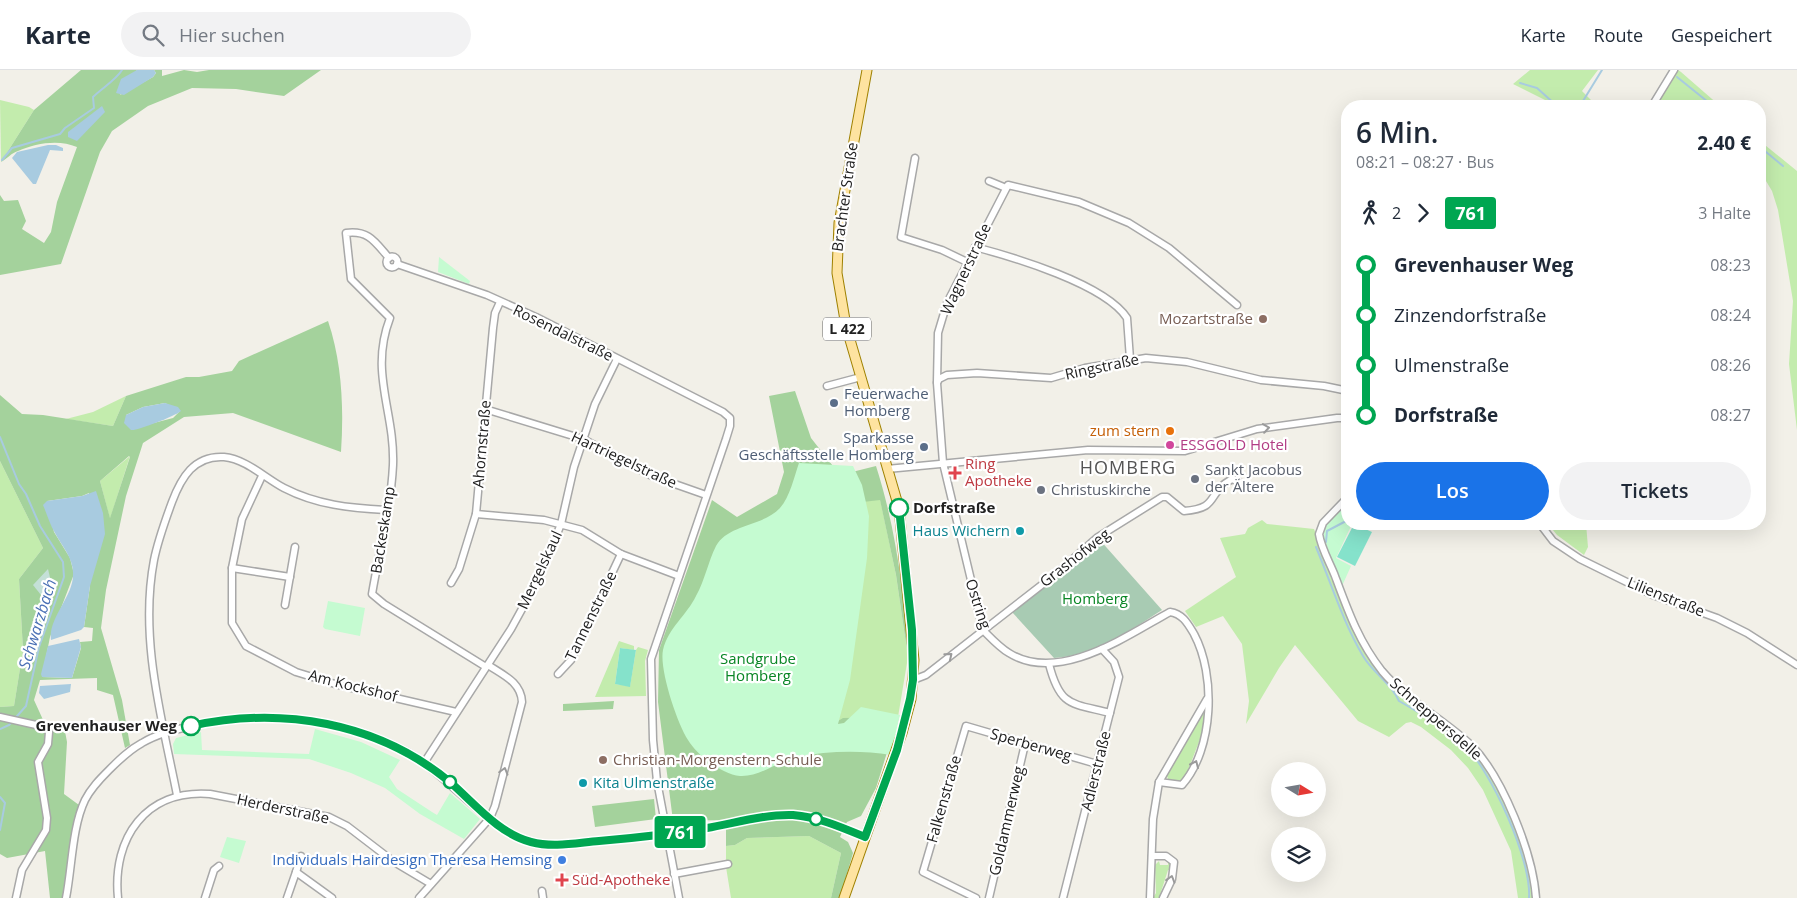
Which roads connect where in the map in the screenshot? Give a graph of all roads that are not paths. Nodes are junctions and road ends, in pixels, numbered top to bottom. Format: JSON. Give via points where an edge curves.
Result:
{"nodes":[{"id":1,"x":867,"y":70,"type":"edge"},
{"id":2,"x":1674,"y":70,"type":"edge"},
{"id":3,"x":1656,"y":100,"type":"edge"},
{"id":4,"x":915,"y":158,"type":"dead end"},
{"id":5,"x":989,"y":180,"type":"dead end"},
{"id":6,"x":1007,"y":186,"type":"junction"},
{"id":7,"x":975,"y":247,"type":"junction"},
{"id":8,"x":966,"y":262,"type":"junction"},
{"id":9,"x":500,"y":302,"type":"junction"},
{"id":10,"x":1238,"y":305,"type":"dead end"},
{"id":11,"x":385,"y":332,"type":"joint"},
{"id":12,"x":617,"y":359,"type":"junction"},
{"id":13,"x":1130,"y":359,"type":"junction"},
{"id":14,"x":861,"y":377,"type":"junction"},
{"id":15,"x":937,"y":384,"type":"junction"},
{"id":16,"x":827,"y":386,"type":"dead end"},
{"id":17,"x":1341,"y":390,"type":"edge"},
{"id":18,"x":485,"y":409,"type":"junction"},
{"id":19,"x":1341,"y":418,"type":"edge"},
{"id":20,"x":583,"y":440,"type":"junction"},
{"id":21,"x":943,"y":463,"type":"junction"},
{"id":22,"x":887,"y":469,"type":"junction"},
{"id":23,"x":262,"y":476,"type":"junction"},
{"id":24,"x":1239,"y":482,"type":"dead end"},
{"id":25,"x":706,"y":495,"type":"junction"},
{"id":26,"x":1341,"y":504,"type":"edge"},
{"id":27,"x":386,"y":510,"type":"junction"},
{"id":28,"x":476,"y":514,"type":"junction"},
{"id":29,"x":561,"y":524,"type":"junction"},
{"id":30,"x":1545,"y":530,"type":"edge"},
{"id":31,"x":295,"y":548,"type":"dead end"},
{"id":32,"x":621,"y":554,"type":"junction"},
{"id":33,"x":232,"y":568,"type":"junction"},
{"id":34,"x":290,"y":576,"type":"junction"},
{"id":35,"x":679,"y":576,"type":"junction"},
{"id":36,"x":451,"y":583,"type":"dead end"},
{"id":37,"x":285,"y":605,"type":"dead end"},
{"id":38,"x":983,"y":630,"type":"junction"},
{"id":39,"x":1102,"y":649,"type":"junction"},
{"id":40,"x":1049,"y":664,"type":"junction"},
{"id":41,"x":1797,"y":665,"type":"edge"},
{"id":42,"x":487,"y":666,"type":"junction"},
{"id":43,"x":558,"y":674,"type":"dead end"},
{"id":44,"x":913,"y":680,"type":"junction"},
{"id":45,"x":1207,"y":699,"type":"junction"},
{"id":46,"x":456,"y":712,"type":"junction"},
{"id":47,"x":1110,"y":713,"type":"junction"},
{"id":48,"x":0,"y":717,"type":"edge"},
{"id":49,"x":966,"y":726,"type":"joint"},
{"id":50,"x":165,"y":732,"type":"junction"},
{"id":51,"x":1025,"y":744,"type":"junction"},
{"id":52,"x":424,"y":763,"type":"junction"},
{"id":53,"x":1097,"y":764,"type":"junction"},
{"id":54,"x":1159,"y":782,"type":"junction"},
{"id":55,"x":177,"y":795,"type":"junction"},
{"id":56,"x":490,"y":818,"type":"junction"},
{"id":57,"x":666,"y":835,"type":"junction"},
{"id":58,"x":865,"y":837,"type":"junction"},
{"id":59,"x":301,"y":856,"type":"dead end"},
{"id":60,"x":1152,"y":856,"type":"junction"},
{"id":61,"x":728,"y":864,"type":"dead end"},
{"id":62,"x":219,"y":866,"type":"dead end"},
{"id":63,"x":296,"y":872,"type":"junction"},
{"id":64,"x":674,"y":874,"type":"junction"},
{"id":65,"x":431,"y":884,"type":"junction"},
{"id":66,"x":16,"y":898,"type":"edge"},
{"id":67,"x":66,"y":898,"type":"edge"},
{"id":68,"x":118,"y":898,"type":"edge"},
{"id":69,"x":205,"y":898,"type":"edge"},
{"id":70,"x":287,"y":898,"type":"edge"},
{"id":71,"x":332,"y":898,"type":"edge"},
{"id":72,"x":419,"y":898,"type":"edge"},
{"id":73,"x":679,"y":898,"type":"edge"},
{"id":74,"x":844,"y":898,"type":"edge"},
{"id":75,"x":976,"y":898,"type":"edge"},
{"id":76,"x":989,"y":898,"type":"edge"},
{"id":77,"x":1064,"y":898,"type":"edge"},
{"id":78,"x":1150,"y":898,"type":"edge"},
{"id":79,"x":1163,"y":898,"type":"edge"},
{"id":80,"x":1536,"y":898,"type":"edge"}],
"edges":[{"from":1,"to":14,"type":"main road","name":"Brachter Straße","number":"L 422","via":[[841,210],[836,257],[842,307]]},
{"from":2,"to":3,"type":"street"},
{"from":4,"to":8,"type":"street","via":[[901,237],[942,250]]},
{"from":5,"to":6,"type":"street"},
{"from":6,"to":7,"type":"street","name":"Wagnerstraße"},
{"from":6,"to":10,"type":"street","via":[[1079,202],[1129,223],[1168,248]]},
{"from":7,"to":8,"type":"street","name":"Wagnerstraße"},
{"from":7,"to":13,"type":"street","via":[[1065,276],[1111,303],[1127,318]]},
{"from":8,"to":15,"type":"street","name":"Wagnerstraße","via":[[947,303],[938,333]]},
{"from":9,"to":11,"type":"street","name":"Rosendalstraße","via":[[397,264],[389,267],[386,263],[389,258],[365,234],[346,233],[351,279],[390,318]]},
{"from":9,"to":12,"type":"street","name":"Rosendalstraße"},
{"from":9,"to":18,"type":"street","name":"Ahornstraße","via":[[495,313]]},
{"from":11,"to":27,"type":"street","name":"Backeskamp","via":[[381,378],[393,465]]},
{"from":12,"to":20,"type":"street","name":"Mergelskaul","via":[[605,381]]},
{"from":12,"to":25,"type":"street","name":"Rosendalstraße","via":[[730,418]]},
{"from":13,"to":15,"type":"street","name":"Ringstraße","via":[[1051,378],[977,373],[942,376]]},
{"from":13,"to":17,"type":"street","name":"Ringstraße","via":[[1187,362],[1261,380]]},
{"from":14,"to":16,"type":"street"},
{"from":14,"to":22,"type":"main road","name":"Brachter Straße","number":"L 422"},
{"from":15,"to":21,"type":"street"},
{"from":18,"to":20,"type":"street","name":"Hartriegelstraße"},
{"from":18,"to":28,"type":"street","name":"Ahornstraße"},
{"from":21,"to":19,"type":"street","one_way":true,"via":[[1088,450],[1185,451],[1257,429]]},
{"from":20,"to":25,"type":"street","name":"Hartriegelstraße","via":[[652,476]]},
{"from":20,"to":29,"type":"street","name":"Mergelskaul"},
{"from":21,"to":22,"type":"street"},
{"from":21,"to":38,"type":"street","name":"Ostring"},
{"from":22,"to":44,"type":"main road","number":"L 422","via":[[900,518],[914,648]]},
{"from":23,"to":27,"type":"street","via":[[321,503]]},
{"from":23,"to":33,"type":"street","name":"Am Kockshof","via":[[242,520]]},
{"from":23,"to":50,"type":"street","via":[[248,466],[224,457],[210,458],[196,463],[180,483],[169,509],[154,558],[151,604],[152,664]]},
{"from":24,"to":38,"type":"street","name":"Grashofweg","via":[[1232,479],[1220,486],[1211,503],[1202,510],[1184,512],[1167,497],[1162,497],[1098,537]]},
{"from":25,"to":35,"type":"street"},
{"from":26,"to":80,"type":"street","name":"Schneppersdelle","via":[[1322,523],[1319,534],[1356,631],[1392,682],[1459,735],[1484,761],[1518,826],[1532,871]]},
{"from":27,"to":42,"type":"street","name":"Backeskamp","via":[[372,594]]},
{"from":28,"to":29,"type":"street"},
{"from":28,"to":36,"type":"street","name":"Ahornstraße","via":[[459,569]]},
{"from":29,"to":32,"type":"street","via":[[582,530]]},
{"from":29,"to":42,"type":"street","name":"Mergelskaul","via":[[534,587]]},
{"from":30,"to":41,"type":"street","name":"Lilienstraße","via":[[1553,541],[1580,559],[1653,596],[1717,618]]},
{"from":31,"to":34,"type":"street"},
{"from":32,"to":35,"type":"street"},
{"from":32,"to":43,"type":"street","name":"Tannenstraße","via":[[572,660]]},
{"from":33,"to":34,"type":"street"},
{"from":33,"to":46,"type":"street","name":"Am Kockshof","via":[[232,623],[240,638],[255,652],[296,672],[335,684]]},
{"from":34,"to":37,"type":"street"},
{"from":35,"to":57,"type":"street","via":[[653,649],[650,669],[655,756]]},
{"from":38,"to":40,"type":"street","name":"Ostring","via":[[1008,653]]},
{"from":44,"to":38,"type":"street","name":"Grashofweg","one_way":true,"via":[[926,675]]},
{"from":39,"to":40,"type":"street","name":"Ostring"},
{"from":39,"to":45,"type":"street","name":"Ostring","via":[[1170,612],[1181,616],[1204,654]]},
{"from":39,"to":47,"type":"street","name":"Adlerstraße","via":[[1114,662],[1119,677]]},
{"from":40,"to":47,"type":"street","via":[[1062,697],[1071,703]]},
{"from":42,"to":46,"type":"street","name":"Mergelskaul"},
{"from":56,"to":42,"type":"street","one_way":true,"via":[[522,702],[515,683]]},
{"from":44,"to":58,"type":"main road","number":"L 422","via":[[897,750]]},
{"from":45,"to":54,"type":"street"},
{"from":54,"to":45,"type":"street","one_way":true,"via":[[1182,785],[1186,780],[1205,735]]},
{"from":46,"to":52,"type":"street","name":"Mergelskaul"},
{"from":47,"to":53,"type":"street","name":"Adlerstraße"},
{"from":48,"to":66,"type":"street","via":[[44,727],[49,732],[48,744],[38,762],[46,830],[22,870]]},
{"from":49,"to":51,"type":"street","name":"Sperberweg"},
{"from":49,"to":75,"type":"street","name":"Falkenstraße","via":[[924,872]]},
{"from":50,"to":52,"type":"street","via":[[248,717],[280,717],[355,730]]},
{"from":50,"to":55,"type":"street"},
{"from":50,"to":67,"type":"street","via":[[124,755],[96,782],[85,800]]},
{"from":51,"to":53,"type":"street","name":"Sperberweg"},
{"from":51,"to":76,"type":"street","name":"Goldammerweg"},
{"from":52,"to":56,"type":"street"},
{"from":53,"to":77,"type":"street","name":"Adlerstraße"},
{"from":54,"to":60,"type":"street"},
{"from":55,"to":65,"type":"street","name":"Herderstraße","via":[[210,794],[329,817]]},
{"from":55,"to":68,"type":"street","name":"Herderstraße","via":[[135,824],[121,848],[116,872]]},
{"from":56,"to":57,"type":"street","via":[[510,834],[541,844]]},
{"from":56,"to":65,"type":"street"},
{"from":57,"to":58,"type":"street","via":[[791,815],[823,820]]},
{"from":57,"to":64,"type":"street"},
{"from":58,"to":74,"type":"main road","number":"L 422"},
{"from":59,"to":63,"type":"street"},
{"from":60,"to":78,"type":"street"},
{"from":79,"to":60,"type":"street","one_way":true,"via":[[1172,879],[1174,862],[1166,856]]},
{"from":61,"to":64,"type":"street"},
{"from":62,"to":69,"type":"street","via":[[214,870]]},
{"from":63,"to":70,"type":"street"},
{"from":63,"to":71,"type":"street"},
{"from":64,"to":73,"type":"street"},
{"from":65,"to":72,"type":"street"}]}
